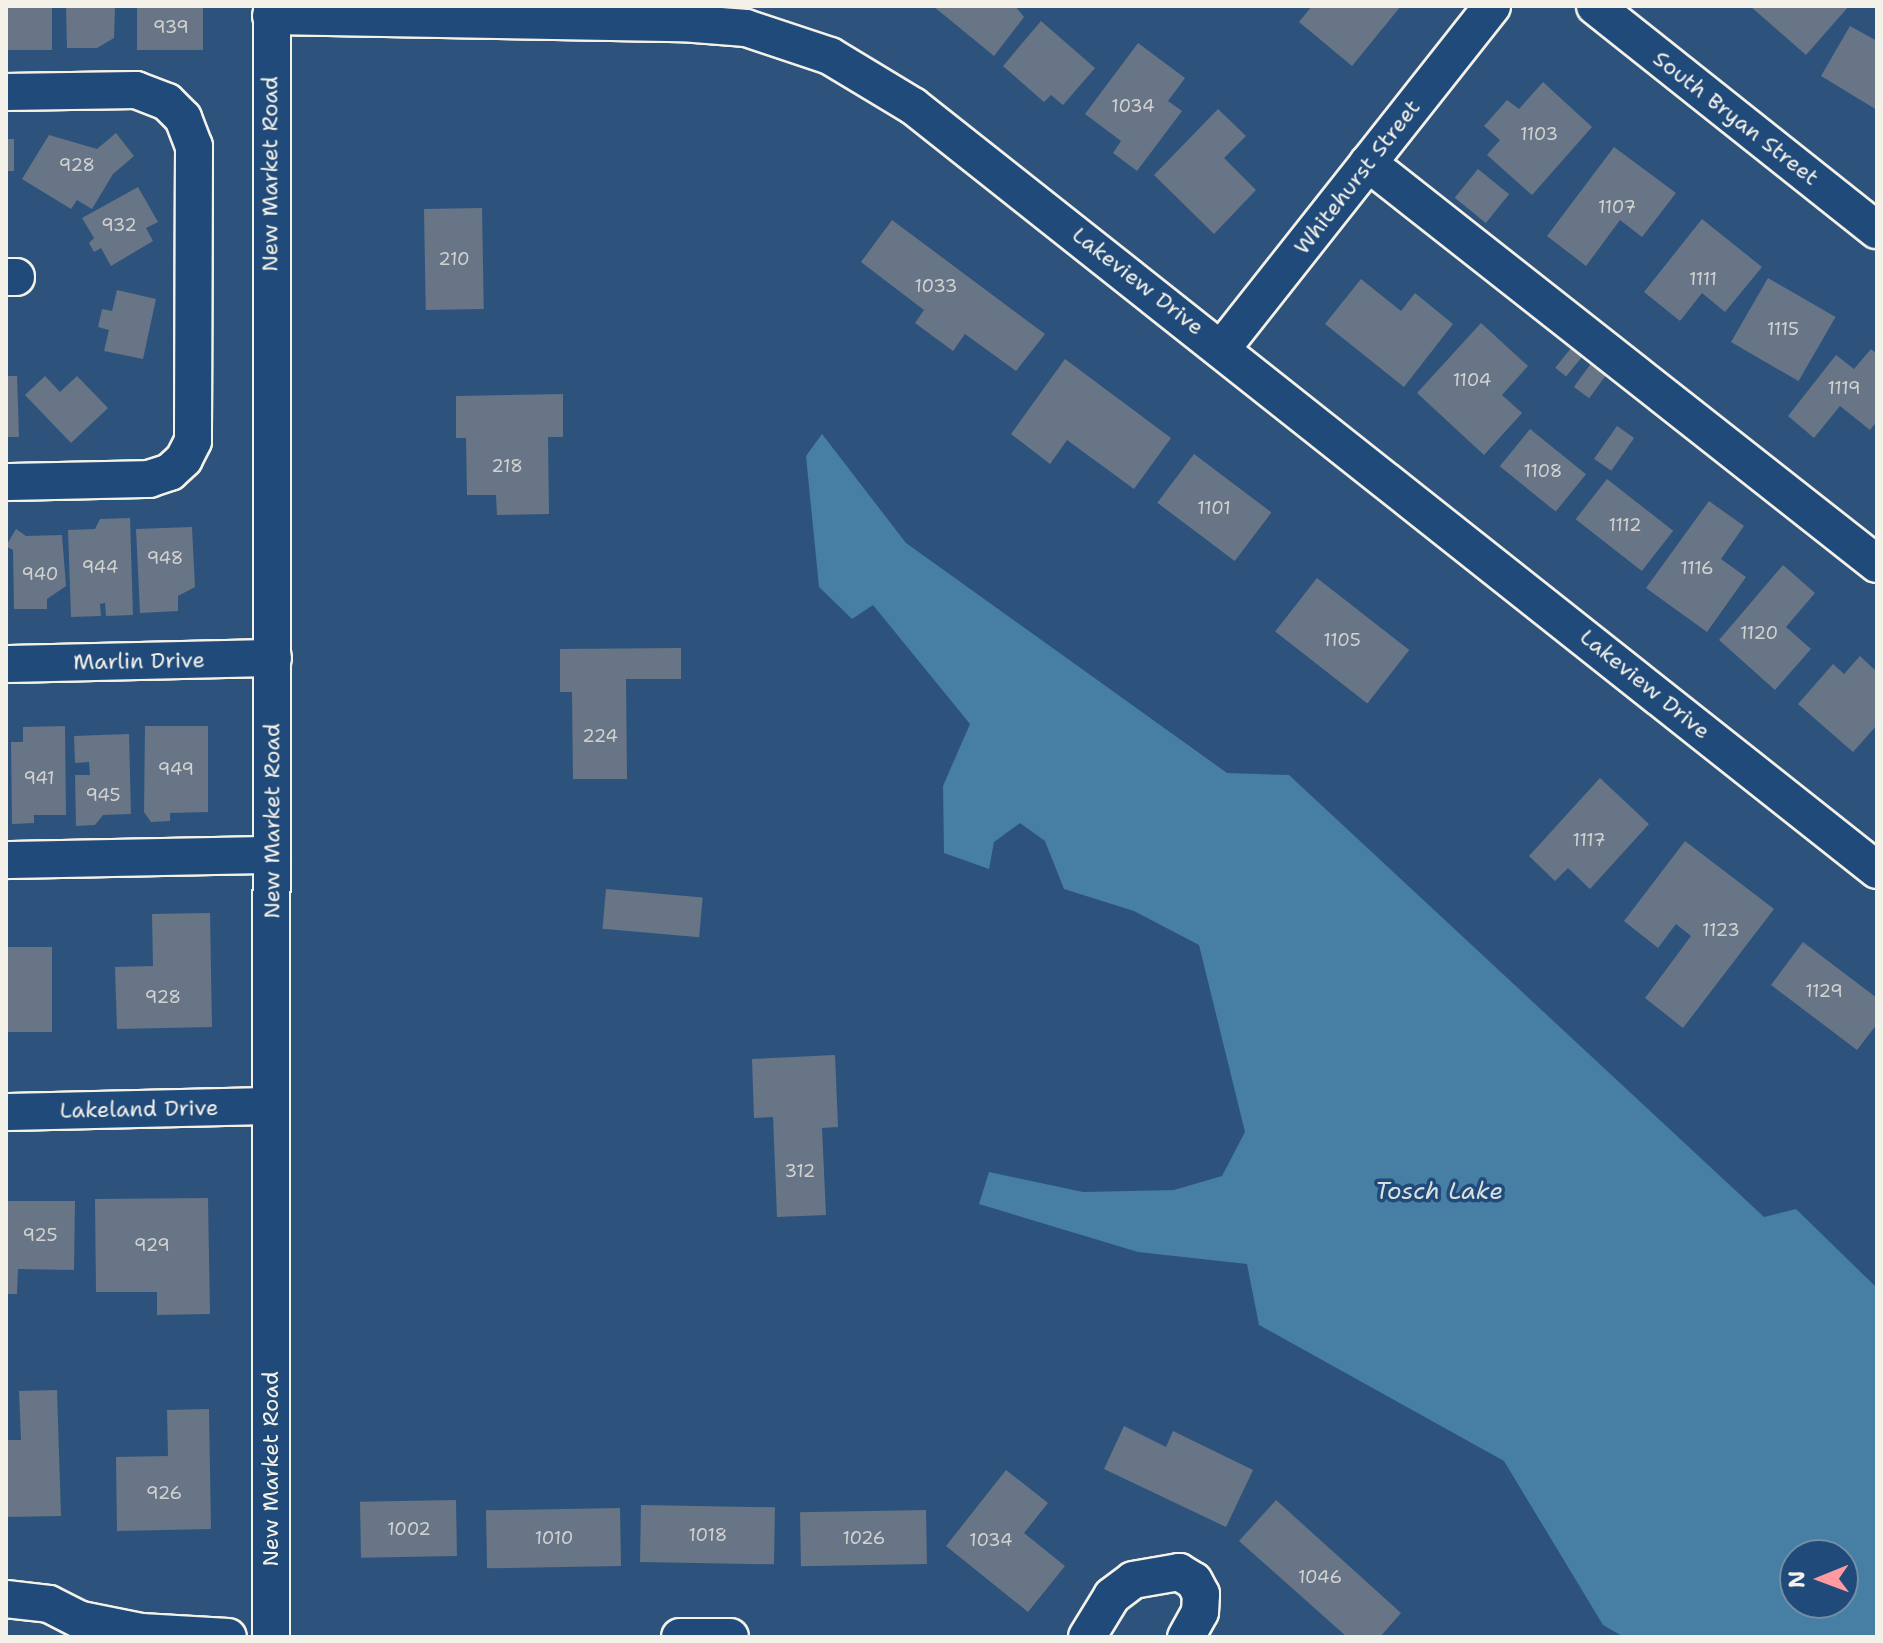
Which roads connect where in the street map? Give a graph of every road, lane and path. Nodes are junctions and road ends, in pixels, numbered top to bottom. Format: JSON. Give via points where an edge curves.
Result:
{"nodes":[{"id":1,"x":1492,"y":6,"type":"edge"},
{"id":2,"x":1595,"y":6,"type":"edge"},
{"id":3,"x":272,"y":11,"type":"edge"},
{"id":4,"x":6,"y":92,"type":"edge"},
{"id":5,"x":1368,"y":163,"type":"junction"},
{"id":6,"x":1877,"y":230,"type":"edge"},
{"id":7,"x":1223,"y":347,"type":"junction"},
{"id":8,"x":6,"y":482,"type":"edge"},
{"id":9,"x":1877,"y":564,"type":"edge"},
{"id":10,"x":273,"y":658,"type":"junction"},
{"id":11,"x":6,"y":664,"type":"edge"},
{"id":12,"x":272,"y":855,"type":"junction"},
{"id":13,"x":6,"y":860,"type":"edge"},
{"id":14,"x":1877,"y":870,"type":"edge"},
{"id":15,"x":271,"y":1106,"type":"junction"},
{"id":16,"x":6,"y":1112,"type":"edge"},
{"id":17,"x":6,"y":1599,"type":"edge"},
{"id":18,"x":228,"y":1637,"type":"edge"},
{"id":19,"x":271,"y":1637,"type":"edge"},
{"id":20,"x":680,"y":1637,"type":"edge"},
{"id":21,"x":730,"y":1637,"type":"edge"},
{"id":22,"x":1087,"y":1637,"type":"edge"},
{"id":23,"x":1186,"y":1637,"type":"edge"}],
"edges":[{"from":1,"to":5,"type":"street","name":"Whitehurst Street"},
{"from":2,"to":6,"type":"street","name":"South Bryan Street"},
{"from":3,"to":7,"type":"street","name":"Lakeview Drive","via":[[746,28],[830,56],[913,106]]},
{"from":3,"to":10,"type":"street","name":"New Market Road"},
{"from":4,"to":8,"type":"street","via":[[136,90],[167,102],[183,118],[194,146],[194,239],[193,441],[184,459],[170,472],[149,479]]},
{"from":5,"to":7,"type":"street","name":"Whitehurst Street"},
{"from":5,"to":9,"type":"street"},
{"from":7,"to":14,"type":"street","name":"Lakeview Drive"},
{"from":10,"to":11,"type":"street","name":"Marlin Drive"},
{"from":10,"to":12,"type":"street","name":"New Market Road"},
{"from":12,"to":13,"type":"street"},
{"from":12,"to":15,"type":"street","name":"New Market Road"},
{"from":15,"to":16,"type":"street","name":"Lakeland Drive"},
{"from":15,"to":19,"type":"street","name":"New Market Road"},
{"from":17,"to":18,"type":"street","via":[[49,1604],[81,1620],[141,1632]]},
{"from":20,"to":21,"type":"street"},
{"from":22,"to":23,"type":"street","via":[[1112,1596],[1133,1580],[1179,1572],[1194,1581],[1201,1594],[1200,1612]]}]}
